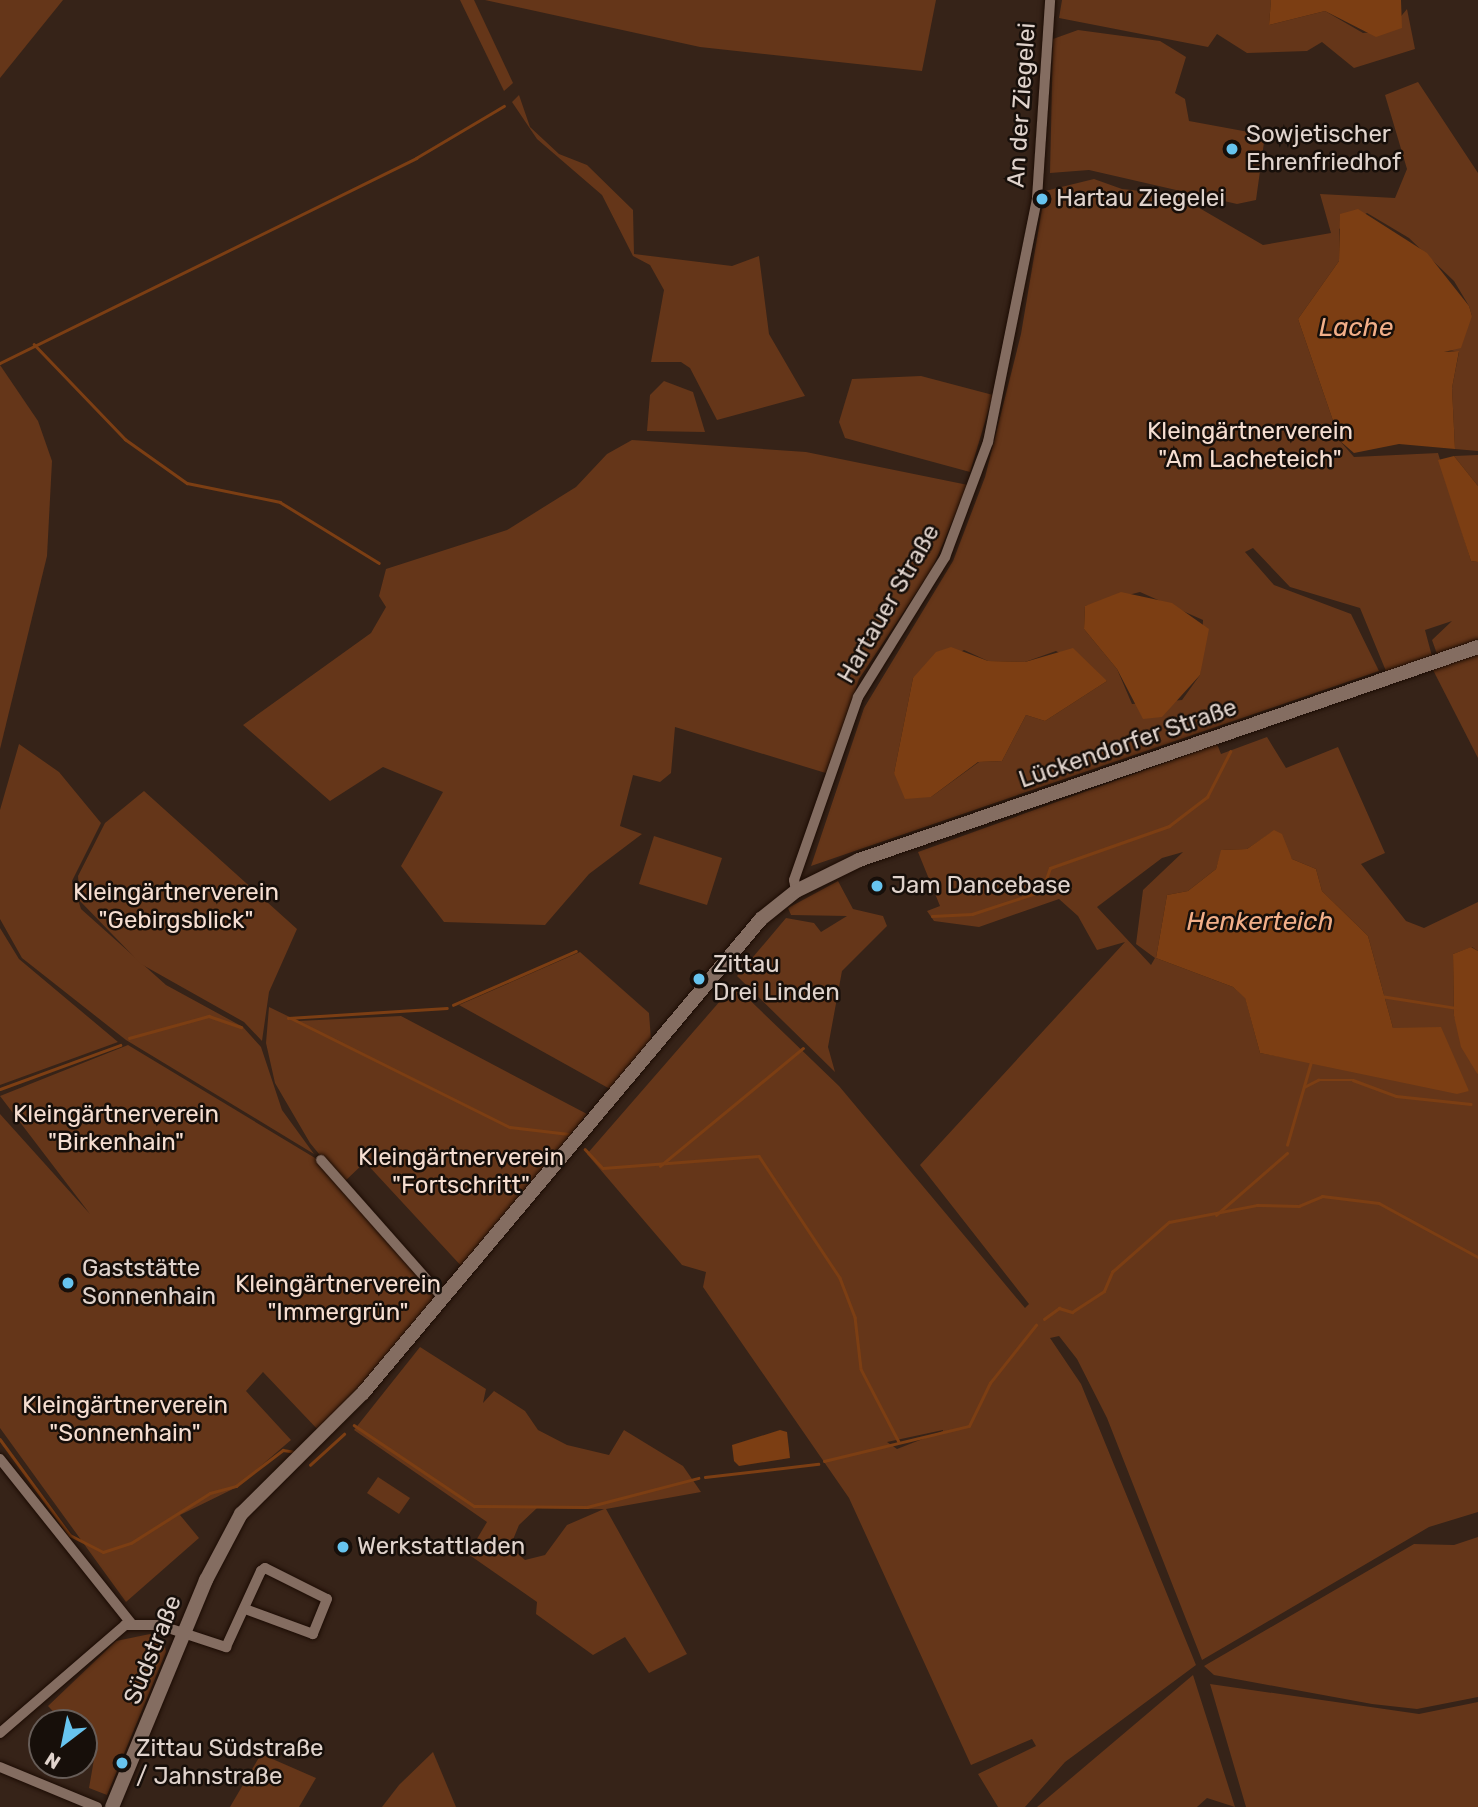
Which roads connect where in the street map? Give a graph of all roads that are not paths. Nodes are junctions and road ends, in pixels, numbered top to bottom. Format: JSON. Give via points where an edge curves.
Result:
{"nodes":[{"id":1,"x":1050,"y":0,"type":"edge"},
{"id":2,"x":1035,"y":212,"type":"joint"},
{"id":3,"x":1478,"y":647,"type":"edge"},
{"id":4,"x":796,"y":891,"type":"junction"},
{"id":5,"x":321,"y":1160,"type":"dead end"},
{"id":6,"x":443,"y":1298,"type":"junction"},
{"id":7,"x":0,"y":1459,"type":"edge"},
{"id":8,"x":244,"y":1609,"type":"junction"},
{"id":9,"x":131,"y":1623,"type":"junction"},
{"id":10,"x":184,"y":1634,"type":"junction"},
{"id":11,"x":0,"y":1733,"type":"edge"},
{"id":12,"x":0,"y":1767,"type":"edge"},
{"id":13,"x":97,"y":1807,"type":"edge"},
{"id":14,"x":112,"y":1807,"type":"edge"}],
"edges":[{"from":1,"to":2,"type":"street","name":"An der Ziegelei"},
{"from":2,"to":4,"type":"street","name":"Hartauer Straße","via":[[976,481],[945,556],[858,697],[794,880]]},
{"from":3,"to":4,"type":"main road","name":"Lückendorfer Straße","via":[[859,860]]},
{"from":4,"to":6,"type":"main road","name":"Lückendorfer Straße","via":[[744,937]]},
{"from":5,"to":6,"type":"street"},
{"from":6,"to":10,"type":"main road","name":"Südstraße","via":[[363,1393],[241,1514]]},
{"from":7,"to":9,"type":"street"},
{"from":8,"to":8,"type":"street","via":[[265,1568],[327,1599],[313,1634]]},
{"from":8,"to":10,"type":"street","via":[[223,1648]]},
{"from":9,"to":10,"type":"street"},
{"from":9,"to":11,"type":"street","via":[[104,1636]]},
{"from":10,"to":14,"type":"main road","name":"Südstraße"},
{"from":12,"to":13,"type":"street"}]}
